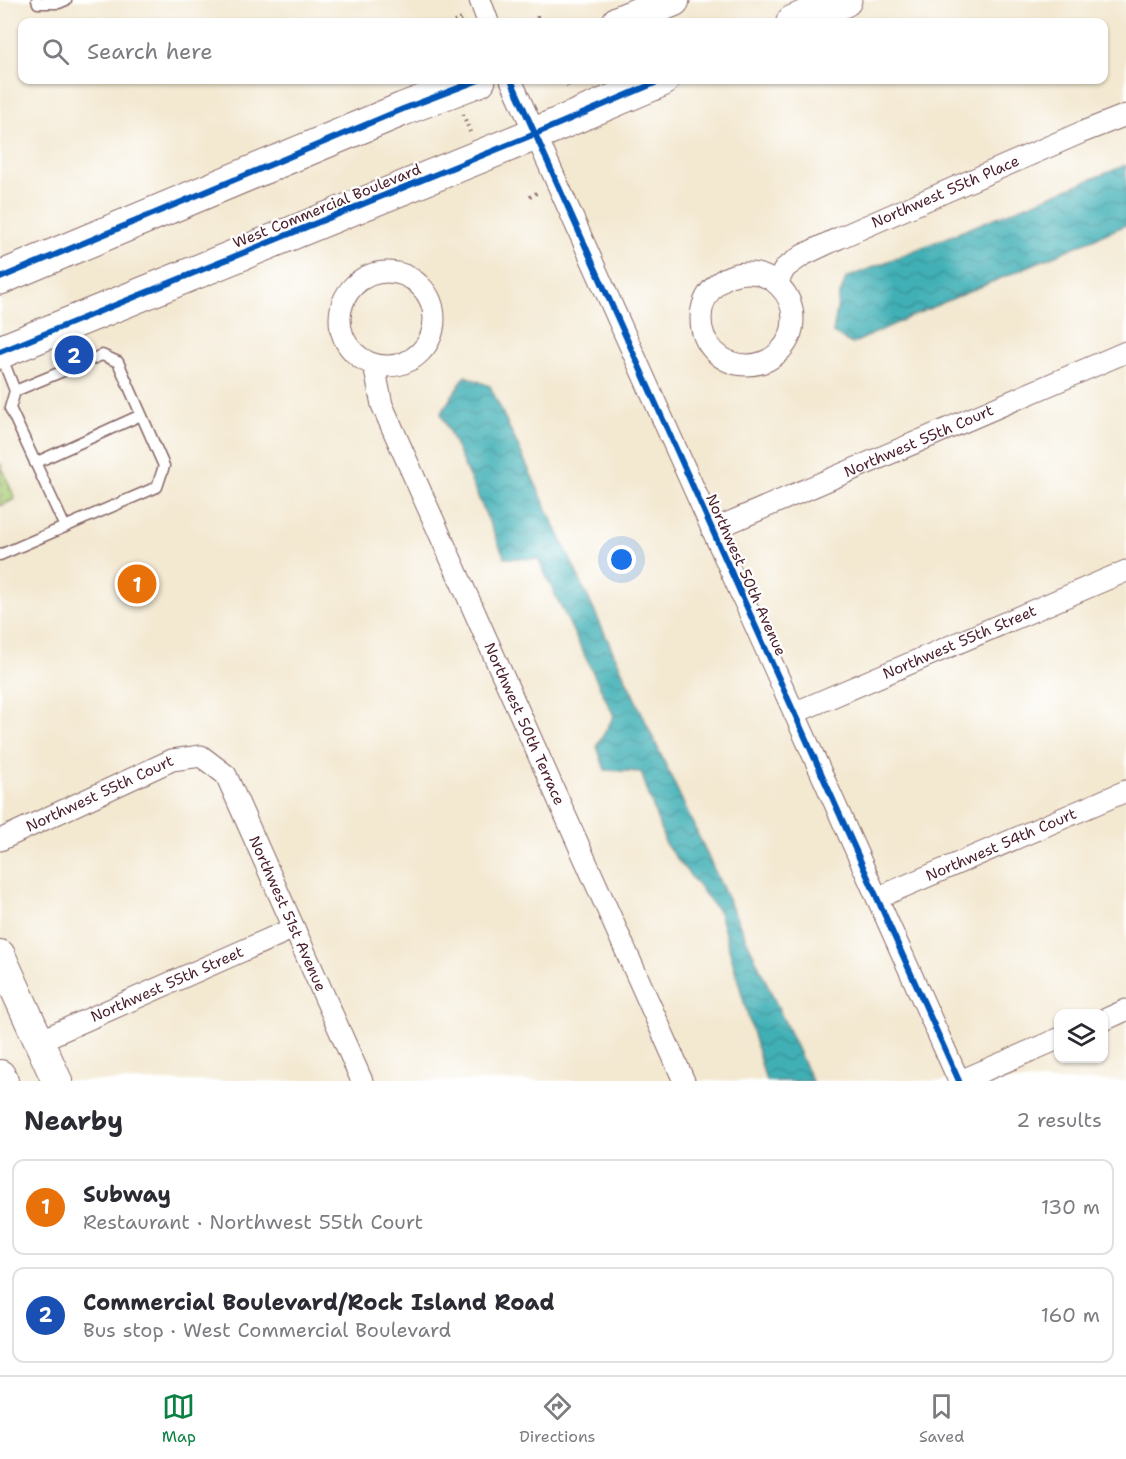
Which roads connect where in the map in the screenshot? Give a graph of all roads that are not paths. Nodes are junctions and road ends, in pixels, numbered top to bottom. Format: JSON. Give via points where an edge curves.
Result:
{"nodes":[{"id":1,"x":37,"y":0,"type":"edge"},
{"id":2,"x":66,"y":0,"type":"edge"},
{"id":3,"x":480,"y":0,"type":"edge"},
{"id":4,"x":673,"y":0,"type":"edge"},
{"id":5,"x":845,"y":0,"type":"edge"},
{"id":6,"x":487,"y":18,"type":"edge"},
{"id":7,"x":629,"y":18,"type":"edge"},
{"id":8,"x":802,"y":18,"type":"edge"},
{"id":9,"x":469,"y":84,"type":"edge"},
{"id":10,"x":513,"y":84,"type":"edge"},
{"id":11,"x":653,"y":84,"type":"edge"},
{"id":12,"x":1126,"y":116,"type":"edge"},
{"id":13,"x":535,"y":134,"type":"junction"},
{"id":14,"x":0,"y":278,"type":"edge"},
{"id":15,"x":777,"y":283,"type":"junction"},
{"id":16,"x":0,"y":352,"type":"edge"},
{"id":17,"x":1126,"y":352,"type":"edge"},
{"id":18,"x":374,"y":365,"type":"junction"},
{"id":19,"x":15,"y":391,"type":"junction"},
{"id":20,"x":141,"y":415,"type":"junction"},
{"id":21,"x":35,"y":463,"type":"junction"},
{"id":22,"x":66,"y":527,"type":"junction"},
{"id":23,"x":712,"y":530,"type":"junction"},
{"id":24,"x":0,"y":555,"type":"edge"},
{"id":25,"x":1126,"y":571,"type":"edge"},
{"id":26,"x":794,"y":713,"type":"junction"},
{"id":27,"x":201,"y":756,"type":"joint"},
{"id":28,"x":1126,"y":791,"type":"edge"},
{"id":29,"x":0,"y":840,"type":"edge"},
{"id":30,"x":877,"y":898,"type":"junction"},
{"id":31,"x":294,"y":928,"type":"junction"},
{"id":32,"x":0,"y":955,"type":"edge"},
{"id":33,"x":1126,"y":1010,"type":"edge"},
{"id":34,"x":1108,"y":1018,"type":"edge"},
{"id":35,"x":39,"y":1041,"type":"junction"},
{"id":36,"x":1054,"y":1041,"type":"edge"},
{"id":37,"x":0,"y":1076,"type":"edge"},
{"id":38,"x":3,"y":1081,"type":"edge"},
{"id":39,"x":57,"y":1081,"type":"edge"},
{"id":40,"x":362,"y":1081,"type":"edge"},
{"id":41,"x":684,"y":1081,"type":"edge"},
{"id":42,"x":959,"y":1081,"type":"edge"}],
"edges":[{"from":1,"to":2,"type":"lane"},
{"from":3,"to":6,"type":"street"},
{"from":4,"to":7,"type":"highway"},
{"from":5,"to":8,"type":"highway"},
{"from":9,"to":14,"type":"highway"},
{"from":10,"to":13,"type":"street","name":"Northwest 50th Avenue"},
{"from":11,"to":13,"type":"highway","name":"West Commercial Boulevard"},
{"from":12,"to":15,"type":"street","name":"Northwest 55th Place","via":[[803,255],[785,268]]},
{"from":13,"to":16,"type":"highway","name":"West Commercial Boulevard"},
{"from":13,"to":23,"type":"street","name":"Northwest 50th Avenue"},
{"from":15,"to":15,"type":"street","via":[[764,276],[743,273],[722,280],[711,289],[704,302],[702,330],[717,354],[729,362],[758,364],[782,348],[790,336],[793,315],[786,294]]},
{"from":16,"to":19,"type":"lane"},
{"from":17,"to":23,"type":"street","name":"Northwest 55th Court"},
{"from":18,"to":18,"type":"street","via":[[406,362],[430,340],[433,308],[427,293],[416,281],[401,274],[386,272],[359,282],[342,306],[343,336],[350,348]]},
{"from":18,"to":41,"type":"street","name":"Northwest 50th Terrace","via":[[382,405]]},
{"from":19,"to":20,"type":"lane","via":[[102,355],[118,362]]},
{"from":19,"to":21,"type":"lane","via":[[10,408]]},
{"from":20,"to":21,"type":"lane"},
{"from":20,"to":22,"type":"lane","via":[[164,466],[157,487]]},
{"from":21,"to":22,"type":"lane"},
{"from":22,"to":24,"type":"lane"},
{"from":23,"to":26,"type":"street","name":"Northwest 50th Avenue"},
{"from":25,"to":26,"type":"street","name":"Northwest 55th Street"},
{"from":26,"to":30,"type":"street","name":"Northwest 50th Avenue"},
{"from":27,"to":29,"type":"street","name":"Northwest 55th Court","via":[[172,760]]},
{"from":27,"to":31,"type":"street","name":"Northwest 51st Avenue","via":[[226,775]]},
{"from":28,"to":30,"type":"street","name":"Northwest 54th Court"},
{"from":30,"to":42,"type":"street","name":"Northwest 50th Avenue"},
{"from":31,"to":35,"type":"street","name":"Northwest 55th Street"},
{"from":31,"to":40,"type":"street","name":"Northwest 51st Avenue"},
{"from":32,"to":35,"type":"main road"},
{"from":33,"to":34,"type":"street"},
{"from":35,"to":39,"type":"main road"},
{"from":36,"to":42,"type":"street"},
{"from":37,"to":38,"type":"main road"}]}
